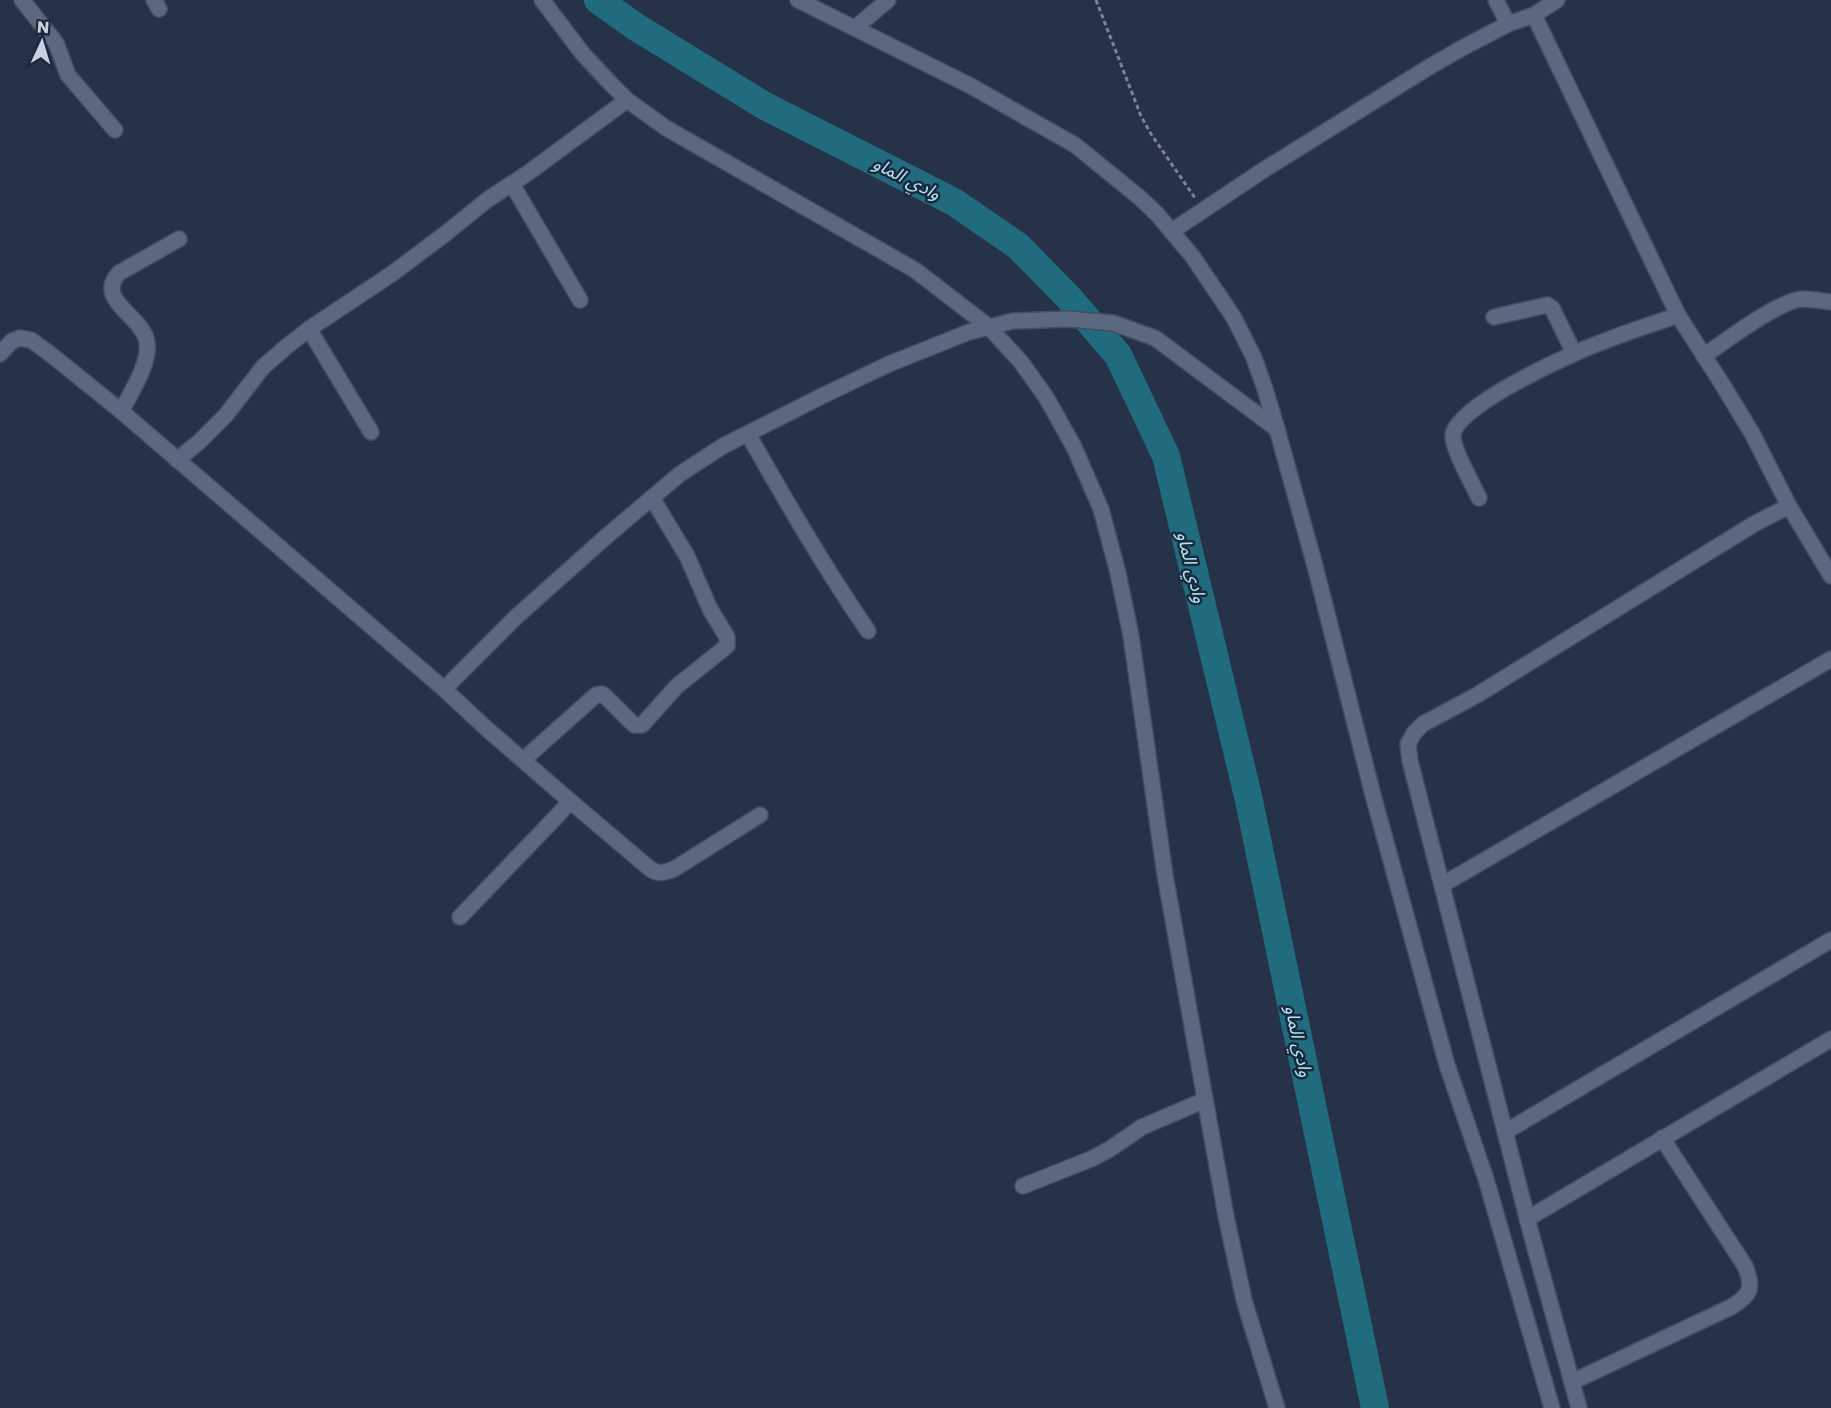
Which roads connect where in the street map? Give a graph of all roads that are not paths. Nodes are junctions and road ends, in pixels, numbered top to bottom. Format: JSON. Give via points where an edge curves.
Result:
{"nodes":[{"id":1,"x":22,"y":0,"type":"edge"},
{"id":2,"x":542,"y":0,"type":"edge"},
{"id":3,"x":798,"y":0,"type":"edge"},
{"id":4,"x":1496,"y":0,"type":"edge"},
{"id":5,"x":1557,"y":0,"type":"edge"},
{"id":6,"x":886,"y":1,"type":"edge"},
{"id":7,"x":1534,"y":15,"type":"junction"},
{"id":8,"x":1508,"y":24,"type":"junction"},
{"id":9,"x":855,"y":28,"type":"junction"},
{"id":10,"x":627,"y":100,"type":"junction"},
{"id":11,"x":115,"y":130,"type":"dead end"},
{"id":12,"x":512,"y":184,"type":"junction"},
{"id":13,"x":1172,"y":231,"type":"junction"},
{"id":14,"x":180,"y":239,"type":"dead end"},
{"id":15,"x":580,"y":300,"type":"dead end"},
{"id":16,"x":1831,"y":302,"type":"edge"},
{"id":17,"x":1678,"y":315,"type":"junction"},
{"id":18,"x":1494,"y":317,"type":"dead end"},
{"id":19,"x":988,"y":327,"type":"junction"},
{"id":20,"x":309,"y":329,"type":"junction"},
{"id":21,"x":1574,"y":353,"type":"junction"},
{"id":22,"x":0,"y":354,"type":"edge"},
{"id":23,"x":1704,"y":356,"type":"junction"},
{"id":24,"x":121,"y":411,"type":"junction"},
{"id":25,"x":1277,"y":429,"type":"junction"},
{"id":26,"x":371,"y":432,"type":"dead end"},
{"id":27,"x":748,"y":434,"type":"junction"},
{"id":28,"x":177,"y":460,"type":"junction"},
{"id":29,"x":652,"y":498,"type":"junction"},
{"id":30,"x":1479,"y":498,"type":"dead end"},
{"id":31,"x":1789,"y":506,"type":"junction"},
{"id":32,"x":1831,"y":576,"type":"edge"},
{"id":33,"x":868,"y":631,"type":"dead end"},
{"id":34,"x":1831,"y":659,"type":"edge"},
{"id":35,"x":444,"y":689,"type":"junction"},
{"id":36,"x":523,"y":760,"type":"junction"},
{"id":37,"x":570,"y":801,"type":"junction"},
{"id":38,"x":760,"y":815,"type":"dead end"},
{"id":39,"x":1442,"y":885,"type":"junction"},
{"id":40,"x":460,"y":917,"type":"dead end"},
{"id":41,"x":1831,"y":940,"type":"edge"},
{"id":42,"x":1831,"y":1039,"type":"edge"},
{"id":43,"x":1205,"y":1100,"type":"junction"},
{"id":44,"x":1505,"y":1132,"type":"junction"},
{"id":45,"x":1662,"y":1138,"type":"junction"},
{"id":46,"x":1023,"y":1186,"type":"dead end"},
{"id":47,"x":1527,"y":1219,"type":"junction"},
{"id":48,"x":1572,"y":1382,"type":"junction"},
{"id":49,"x":1277,"y":1408,"type":"edge"},
{"id":50,"x":1552,"y":1408,"type":"edge"},
{"id":51,"x":1579,"y":1408,"type":"edge"}],
"edges":[{"from":1,"to":11,"type":"street","via":[[56,43],[68,75]]},
{"from":2,"to":10,"type":"street","via":[[583,54]]},
{"from":3,"to":9,"type":"street"},
{"from":4,"to":8,"type":"street"},
{"from":5,"to":7,"type":"street"},
{"from":6,"to":9,"type":"street"},
{"from":7,"to":8,"type":"street"},
{"from":7,"to":17,"type":"street"},
{"from":8,"to":13,"type":"street","via":[[1392,90]]},
{"from":9,"to":13,"type":"street","via":[[969,85],[1075,145],[1139,197]]},
{"from":10,"to":12,"type":"street"},
{"from":10,"to":19,"type":"street","via":[[666,128],[915,270]]},
{"from":12,"to":15,"type":"street"},
{"from":12,"to":20,"type":"street","via":[[393,273]]},
{"from":13,"to":25,"type":"street","via":[[1234,318],[1254,358]]},
{"from":14,"to":24,"type":"street","via":[[112,280],[113,296],[142,330],[147,350]]},
{"from":16,"to":23,"type":"street","via":[[1788,302]]},
{"from":17,"to":21,"type":"street"},
{"from":17,"to":23,"type":"street"},
{"from":18,"to":21,"type":"street","via":[[1547,304]]},
{"from":19,"to":25,"type":"street","via":[[1013,321],[1068,319],[1113,323],[1155,338]]},
{"from":19,"to":27,"type":"street","via":[[889,364]]},
{"from":19,"to":43,"type":"street","via":[[1046,397],[1074,447],[1101,509],[1119,573],[1165,875]]},
{"from":20,"to":26,"type":"street"},
{"from":20,"to":28,"type":"street","via":[[263,367],[226,415]]},
{"from":21,"to":30,"type":"street","via":[[1511,385],[1459,422],[1453,435],[1455,447]]},
{"from":22,"to":24,"type":"street","via":[[12,341],[30,340]]},
{"from":23,"to":31,"type":"street","via":[[1753,435]]},
{"from":24,"to":28,"type":"street"},
{"from":25,"to":50,"type":"street","via":[[1447,1065],[1486,1179]]},
{"from":27,"to":29,"type":"street","via":[[680,474]]},
{"from":27,"to":33,"type":"street"},
{"from":28,"to":35,"type":"street"},
{"from":29,"to":35,"type":"street","via":[[516,617]]},
{"from":29,"to":36,"type":"street","via":[[687,555],[710,609],[727,637],[727,646],[677,686],[642,725],[634,725],[606,697],[596,695]]},
{"from":31,"to":32,"type":"street"},
{"from":31,"to":39,"type":"street","via":[[1423,724],[1414,733],[1408,744],[1410,761]]},
{"from":34,"to":39,"type":"street"},
{"from":35,"to":36,"type":"street"},
{"from":36,"to":37,"type":"street"},
{"from":37,"to":38,"type":"street","via":[[655,873],[663,874]]},
{"from":37,"to":40,"type":"street"},
{"from":39,"to":44,"type":"street"},
{"from":41,"to":44,"type":"street"},
{"from":42,"to":45,"type":"street"},
{"from":43,"to":46,"type":"street","via":[[1142,1127],[1091,1159]]},
{"from":43,"to":49,"type":"street","via":[[1244,1300]]},
{"from":44,"to":47,"type":"street"},
{"from":45,"to":47,"type":"street"},
{"from":45,"to":48,"type":"street","via":[[1745,1266],[1751,1286],[1748,1294],[1731,1307]]},
{"from":47,"to":48,"type":"street"},
{"from":48,"to":51,"type":"street"}]}
